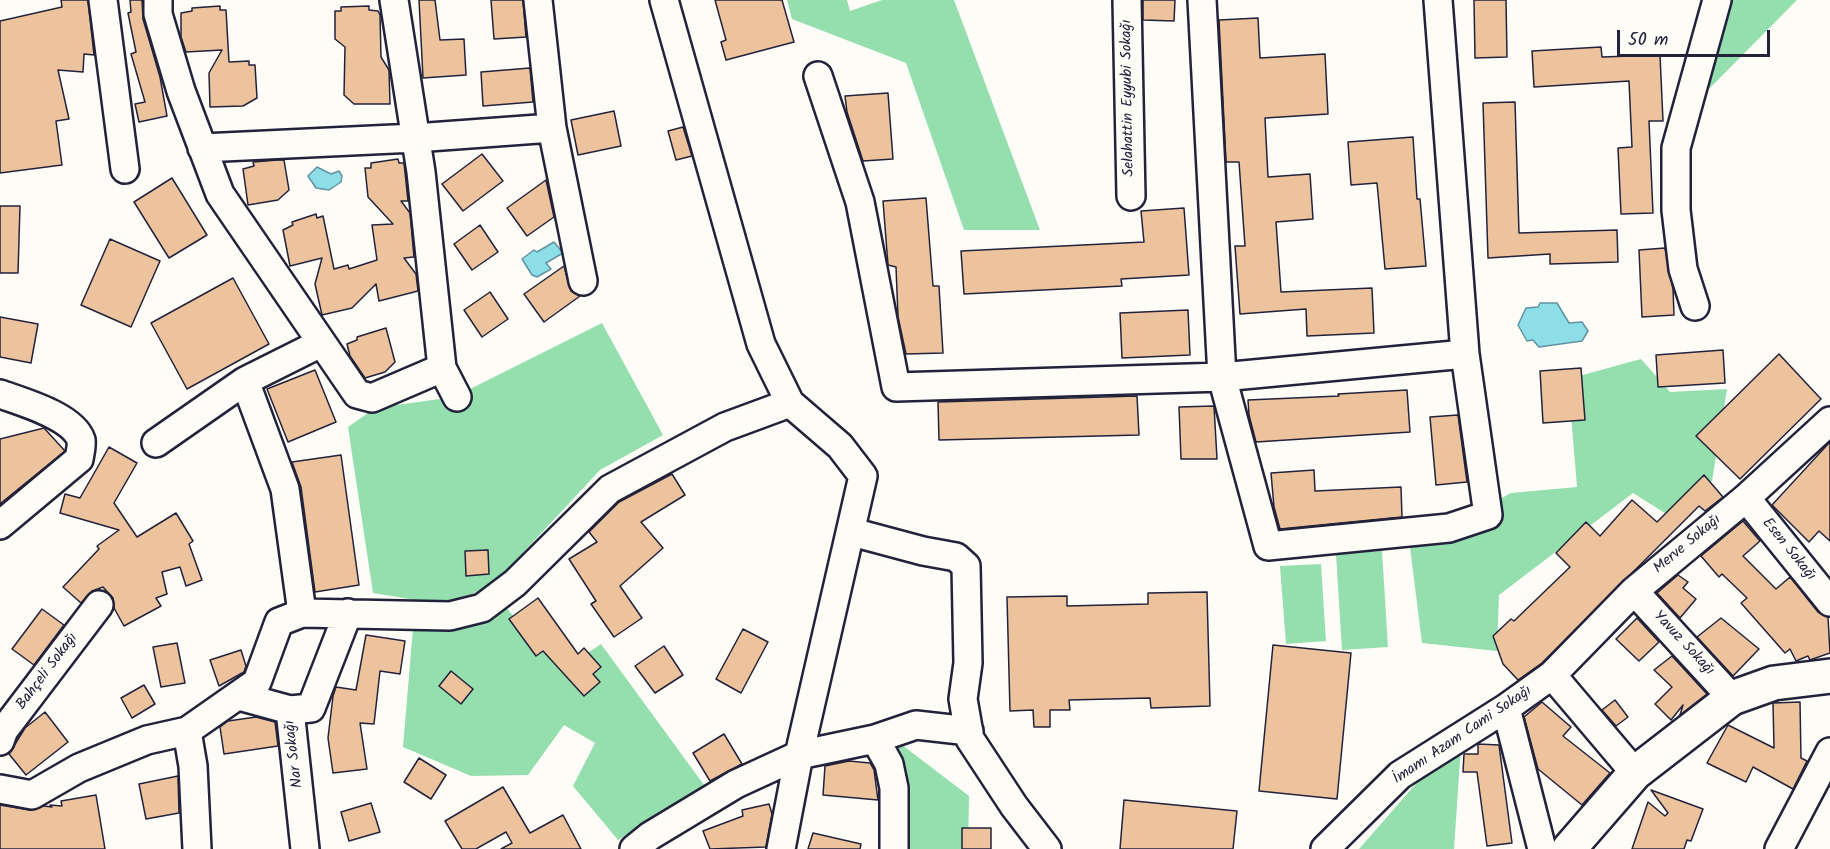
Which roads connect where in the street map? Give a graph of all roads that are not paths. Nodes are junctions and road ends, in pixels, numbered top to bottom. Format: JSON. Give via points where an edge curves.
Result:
{"nodes":[{"id":1,"x":103,"y":0,"type":"edge"},
{"id":2,"x":158,"y":0,"type":"edge"},
{"id":3,"x":394,"y":0,"type":"edge"},
{"id":4,"x":538,"y":0,"type":"edge"},
{"id":5,"x":664,"y":0,"type":"edge"},
{"id":6,"x":1127,"y":0,"type":"edge"},
{"id":7,"x":1438,"y":0,"type":"edge"},
{"id":8,"x":1717,"y":0,"type":"edge"},
{"id":9,"x":1206,"y":1,"type":"edge"},
{"id":10,"x":818,"y":76,"type":"dead end"},
{"id":11,"x":552,"y":128,"type":"junction"},
{"id":12,"x":415,"y":138,"type":"junction"},
{"id":13,"x":202,"y":148,"type":"junction"},
{"id":14,"x":125,"y":170,"type":"dead end"},
{"id":15,"x":1131,"y":196,"type":"dead end"},
{"id":16,"x":583,"y":282,"type":"dead end"},
{"id":17,"x":1695,"y":306,"type":"dead end"},
{"id":18,"x":321,"y":343,"type":"junction"},
{"id":19,"x":1465,"y":354,"type":"junction"},
{"id":20,"x":442,"y":368,"type":"junction"},
{"id":21,"x":1222,"y":377,"type":"junction"},
{"id":22,"x":244,"y":381,"type":"junction"},
{"id":23,"x":0,"y":394,"type":"edge"},
{"id":24,"x":457,"y":398,"type":"dead end"},
{"id":25,"x":790,"y":403,"type":"junction"},
{"id":26,"x":1830,"y":421,"type":"edge"},
{"id":27,"x":156,"y":443,"type":"dead end"},
{"id":28,"x":1746,"y":498,"type":"junction"},
{"id":29,"x":0,"y":525,"type":"edge"},
{"id":30,"x":852,"y":532,"type":"junction"},
{"id":31,"x":1634,"y":591,"type":"junction"},
{"id":32,"x":1830,"y":602,"type":"edge"},
{"id":33,"x":99,"y":605,"type":"dead end"},
{"id":34,"x":302,"y":613,"type":"junction"},
{"id":35,"x":348,"y":613,"type":"junction"},
{"id":36,"x":1552,"y":675,"type":"junction"},
{"id":37,"x":1830,"y":676,"type":"edge"},
{"id":38,"x":238,"y":696,"type":"junction"},
{"id":39,"x":1732,"y":698,"type":"junction"},
{"id":40,"x":1506,"y":708,"type":"junction"},
{"id":41,"x":290,"y":710,"type":"junction"},
{"id":42,"x":187,"y":731,"type":"junction"},
{"id":43,"x":969,"y":731,"type":"junction"},
{"id":44,"x":875,"y":739,"type":"junction"},
{"id":45,"x":0,"y":741,"type":"edge"},
{"id":46,"x":1830,"y":752,"type":"edge"},
{"id":47,"x":799,"y":754,"type":"junction"},
{"id":48,"x":1635,"y":773,"type":"junction"},
{"id":49,"x":0,"y":789,"type":"edge"},
{"id":50,"x":645,"y":845,"type":"edge"},
{"id":51,"x":197,"y":849,"type":"edge"},
{"id":52,"x":305,"y":849,"type":"edge"},
{"id":53,"x":781,"y":849,"type":"edge"},
{"id":54,"x":894,"y":849,"type":"edge"},
{"id":55,"x":1047,"y":849,"type":"edge"},
{"id":56,"x":1325,"y":849,"type":"edge"},
{"id":57,"x":1542,"y":849,"type":"edge"},
{"id":58,"x":1569,"y":849,"type":"edge"},
{"id":59,"x":1779,"y":849,"type":"edge"}],
"edges":[{"from":1,"to":14,"type":"street"},
{"from":2,"to":13,"type":"street","via":[[158,14],[181,92]]},
{"from":3,"to":12,"type":"street"},
{"from":4,"to":11,"type":"street"},
{"from":5,"to":25,"type":"street","via":[[761,344]]},
{"from":6,"to":15,"type":"street","name":"Selahattin Eyyubi Sokağı"},
{"from":7,"to":19,"type":"street"},
{"from":8,"to":17,"type":"street","via":[[1676,148],[1676,210],[1683,270]]},
{"from":9,"to":21,"type":"street"},
{"from":10,"to":21,"type":"street","via":[[860,202],[896,387]]},
{"from":11,"to":12,"type":"street"},
{"from":11,"to":16,"type":"street"},
{"from":12,"to":13,"type":"street"},
{"from":12,"to":20,"type":"street"},
{"from":13,"to":18,"type":"street","via":[[220,195]]},
{"from":18,"to":20,"type":"street","via":[[357,394],[372,398]]},
{"from":18,"to":22,"type":"street"},
{"from":19,"to":21,"type":"street"},
{"from":19,"to":21,"type":"street","via":[[1488,515],[1449,528],[1268,546]]},
{"from":20,"to":24,"type":"street"},
{"from":22,"to":27,"type":"street"},
{"from":22,"to":34,"type":"street","via":[[285,489]]},
{"from":23,"to":29,"type":"street","via":[[49,412],[75,430],[81,442],[79,459]]},
{"from":25,"to":30,"type":"street","via":[[840,446],[863,476]]},
{"from":25,"to":35,"type":"street","via":[[725,427],[610,489],[515,582],[482,608],[450,616]]},
{"from":26,"to":28,"type":"street","name":"Merve Sokağı"},
{"from":28,"to":31,"type":"street","name":"Merve Sokağı"},
{"from":28,"to":32,"type":"street","name":"Esen Sokağı"},
{"from":30,"to":43,"type":"street","via":[[956,557],[966,566],[968,663],[963,699]]},
{"from":30,"to":47,"type":"street"},
{"from":31,"to":36,"type":"street","name":"Merve Sokağı"},
{"from":31,"to":39,"type":"street","name":"Yavuz Sokağı"},
{"from":33,"to":45,"type":"street","name":"Bahçeli Sokağı","via":[[4,730]]},
{"from":34,"to":35,"type":"street"},
{"from":34,"to":38,"type":"street","via":[[279,622],[262,673],[257,682]]},
{"from":35,"to":41,"type":"street","name":"Nar Sokağı","via":[[311,708]]},
{"from":36,"to":40,"type":"street","name":"İmamı Azam Cami Sokağı"},
{"from":36,"to":48,"type":"street"},
{"from":37,"to":39,"type":"main road","via":[[1774,683]]},
{"from":38,"to":41,"type":"street"},
{"from":38,"to":42,"type":"street"},
{"from":39,"to":48,"type":"main road"},
{"from":40,"to":56,"type":"street","name":"İmamı Azam Cami Sokağı","via":[[1400,775]]},
{"from":40,"to":57,"type":"street"},
{"from":41,"to":52,"type":"street","name":"Nar Sokağı"},
{"from":42,"to":49,"type":"street","via":[[147,740],[79,768],[32,795]]},
{"from":42,"to":51,"type":"street","via":[[193,766]]},
{"from":43,"to":44,"type":"street","via":[[916,725]]},
{"from":43,"to":55,"type":"street","via":[[970,739],[1014,806]]},
{"from":44,"to":47,"type":"street"},
{"from":44,"to":54,"type":"street","via":[[889,764],[894,788]]},
{"from":46,"to":59,"type":"street"},
{"from":47,"to":50,"type":"street","via":[[736,784]]},
{"from":47,"to":53,"type":"street"},
{"from":48,"to":58,"type":"main road"}]}
